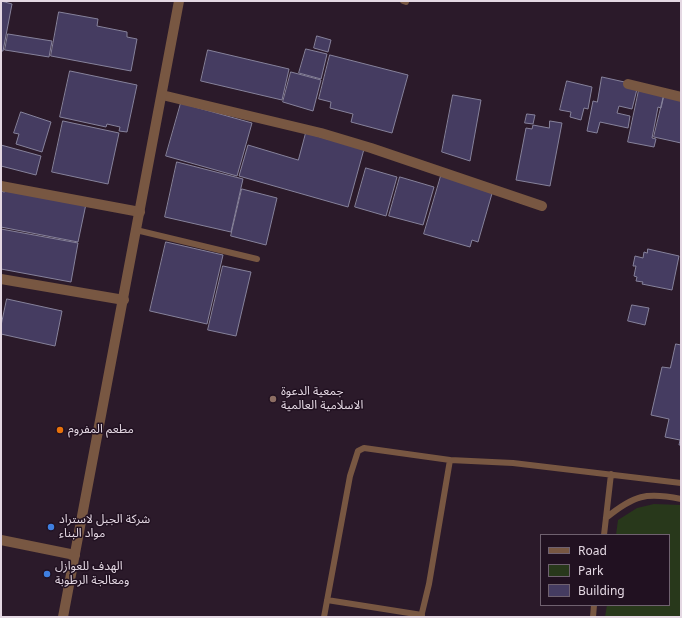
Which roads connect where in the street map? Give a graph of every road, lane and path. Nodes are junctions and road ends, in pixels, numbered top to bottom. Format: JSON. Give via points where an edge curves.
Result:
{"nodes":[{"id":1,"x":179,"y":1,"type":"edge"},
{"id":2,"x":628,"y":84,"type":"dead end"},
{"id":3,"x":162,"y":94,"type":"junction"},
{"id":4,"x":681,"y":97,"type":"edge"},
{"id":5,"x":1,"y":186,"type":"edge"},
{"id":6,"x":542,"y":206,"type":"dead end"},
{"id":7,"x":140,"y":212,"type":"junction"},
{"id":8,"x":136,"y":230,"type":"junction"},
{"id":9,"x":257,"y":259,"type":"dead end"},
{"id":10,"x":1,"y":280,"type":"edge"},
{"id":11,"x":124,"y":300,"type":"junction"},
{"id":12,"x":450,"y":460,"type":"junction"},
{"id":13,"x":611,"y":474,"type":"junction"},
{"id":14,"x":681,"y":482,"type":"edge"},
{"id":15,"x":681,"y":499,"type":"edge"},
{"id":16,"x":606,"y":518,"type":"junction"},
{"id":17,"x":604,"y":534,"type":"edge"},
{"id":18,"x":1,"y":540,"type":"edge"},
{"id":19,"x":75,"y":555,"type":"junction"},
{"id":20,"x":327,"y":600,"type":"junction"},
{"id":21,"x":594,"y":606,"type":"edge"},
{"id":22,"x":422,"y":616,"type":"edge"},
{"id":23,"x":63,"y":617,"type":"edge"},
{"id":24,"x":324,"y":617,"type":"edge"},
{"id":25,"x":593,"y":617,"type":"edge"}],
"edges":[{"from":1,"to":3,"type":"street"},
{"from":2,"to":4,"type":"street"},
{"from":3,"to":6,"type":"street","via":[[321,133]]},
{"from":3,"to":7,"type":"street"},
{"from":5,"to":7,"type":"street"},
{"from":7,"to":8,"type":"street"},
{"from":8,"to":9,"type":"lane"},
{"from":8,"to":11,"type":"street"},
{"from":10,"to":11,"type":"street"},
{"from":11,"to":19,"type":"street"},
{"from":12,"to":13,"type":"lane","via":[[513,463]]},
{"from":12,"to":20,"type":"lane","via":[[364,448],[358,451],[350,476]]},
{"from":12,"to":22,"type":"lane"},
{"from":13,"to":14,"type":"lane"},
{"from":13,"to":16,"type":"lane"},
{"from":15,"to":16,"type":"lane","via":[[642,496],[628,502]]},
{"from":16,"to":17,"type":"lane"},
{"from":18,"to":19,"type":"street"},
{"from":19,"to":23,"type":"street"},
{"from":20,"to":22,"type":"lane"},
{"from":20,"to":24,"type":"lane"},
{"from":21,"to":25,"type":"lane"}]}
